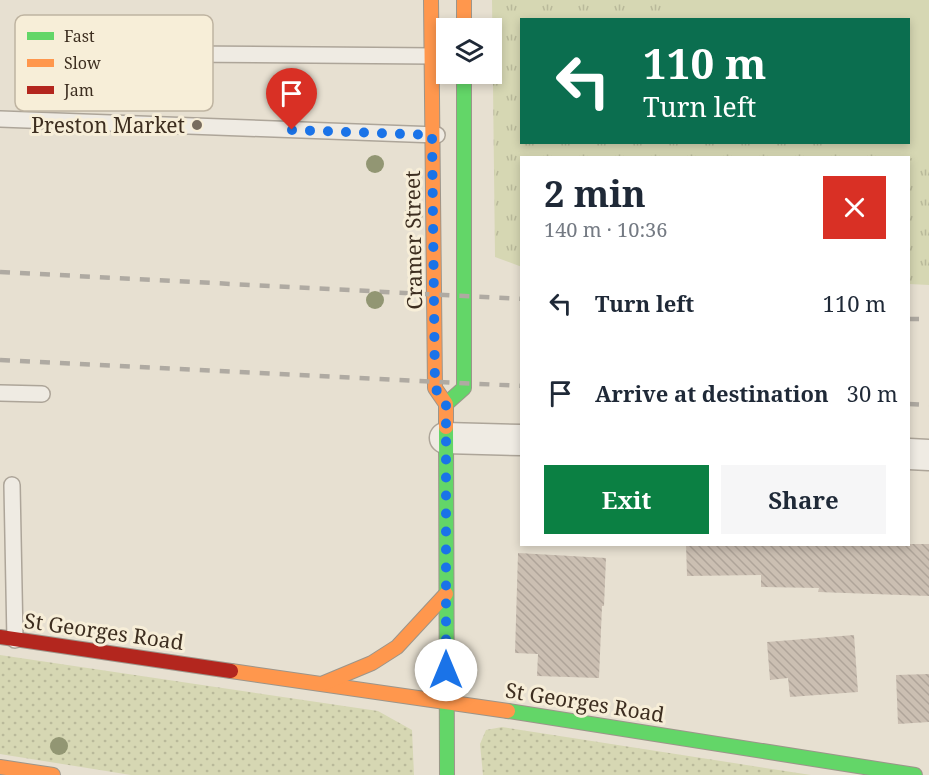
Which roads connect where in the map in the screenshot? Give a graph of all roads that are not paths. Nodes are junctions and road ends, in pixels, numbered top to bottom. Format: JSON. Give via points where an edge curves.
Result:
{"nodes":[{"id":1,"x":431,"y":0,"type":"edge"},
{"id":2,"x":464,"y":0,"type":"edge"},
{"id":3,"x":464,"y":18,"type":"edge"},
{"id":4,"x":436,"y":35,"type":"edge"},
{"id":5,"x":213,"y":54,"type":"edge"},
{"id":6,"x":436,"y":56,"type":"edge"},
{"id":7,"x":437,"y":84,"type":"edge"},
{"id":8,"x":464,"y":84,"type":"edge"},
{"id":9,"x":0,"y":119,"type":"edge"},
{"id":10,"x":432,"y":135,"type":"junction"},
{"id":11,"x":464,"y":136,"type":"junction"},
{"id":12,"x":0,"y":393,"type":"edge"},
{"id":13,"x":42,"y":394,"type":"dead end"},
{"id":14,"x":446,"y":404,"type":"junction"},
{"id":15,"x":445,"y":438,"type":"junction"},
{"id":16,"x":520,"y":440,"type":"edge"},
{"id":17,"x":910,"y":454,"type":"edge"},
{"id":18,"x":929,"y":455,"type":"edge"},
{"id":19,"x":12,"y":485,"type":"dead end"},
{"id":20,"x":446,"y":594,"type":"junction"},
{"id":21,"x":7,"y":639,"type":"edge"},
{"id":22,"x":322,"y":684,"type":"junction"},
{"id":23,"x":448,"y":702,"type":"junction"},
{"id":24,"x":0,"y":767,"type":"edge"},
{"id":25,"x":53,"y":775,"type":"edge"},
{"id":26,"x":447,"y":775,"type":"edge"},
{"id":27,"x":915,"y":775,"type":"edge"}],
"edges":[{"from":1,"to":4,"type":"street","name":"Cramer Street"},
{"from":2,"to":3,"type":"street"},
{"from":5,"to":6,"type":"lane"},
{"from":7,"to":10,"type":"street","name":"Cramer Street"},
{"from":8,"to":11,"type":"street"},
{"from":9,"to":10,"type":"lane"},
{"from":10,"to":11,"type":"lane"},
{"from":10,"to":14,"type":"street","name":"Cramer Street","via":[[435,388]]},
{"from":11,"to":14,"type":"street","via":[[464,388]]},
{"from":12,"to":13,"type":"lane"},
{"from":14,"to":15,"type":"street","name":"Cramer Street"},
{"from":15,"to":16,"type":"street"},
{"from":15,"to":20,"type":"street","name":"Cramer Street"},
{"from":17,"to":18,"type":"street"},
{"from":19,"to":21,"type":"lane"},
{"from":20,"to":22,"type":"street","via":[[397,647],[372,663]]},
{"from":20,"to":23,"type":"street","name":"Cramer Street"},
{"from":21,"to":22,"type":"street","name":"St Georges Road"},
{"from":22,"to":23,"type":"street","name":"St Georges Road"},
{"from":23,"to":26,"type":"street","name":"Cramer Street"},
{"from":23,"to":27,"type":"street","name":"St Georges Road"},
{"from":24,"to":25,"type":"street"}]}
